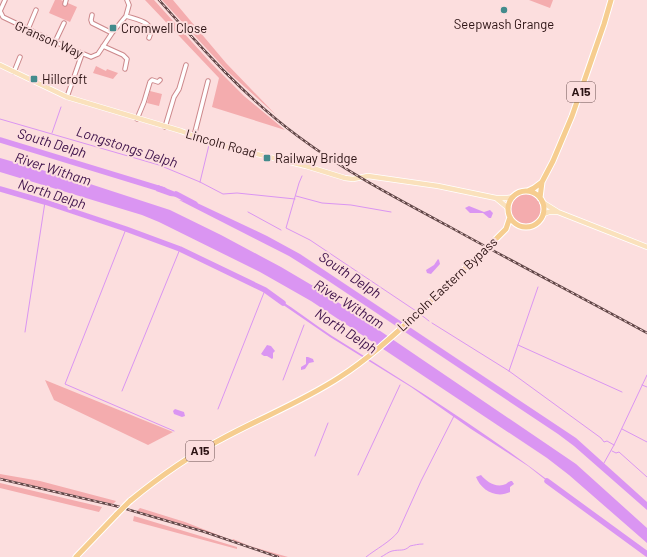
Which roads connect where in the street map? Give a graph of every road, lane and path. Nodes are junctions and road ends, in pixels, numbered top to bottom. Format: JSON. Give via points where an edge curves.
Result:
{"nodes":[{"id":1,"x":5,"y":0,"type":"edge"},
{"id":2,"x":127,"y":0,"type":"edge"},
{"id":3,"x":611,"y":0,"type":"edge"},
{"id":4,"x":36,"y":10,"type":"dead end"},
{"id":5,"x":92,"y":15,"type":"dead end"},
{"id":6,"x":126,"y":16,"type":"junction"},
{"id":7,"x":64,"y":23,"type":"dead end"},
{"id":8,"x":28,"y":29,"type":"junction"},
{"id":9,"x":112,"y":33,"type":"junction"},
{"id":10,"x":149,"y":38,"type":"dead end"},
{"id":11,"x":55,"y":42,"type":"junction"},
{"id":12,"x":103,"y":46,"type":"junction"},
{"id":13,"x":82,"y":54,"type":"junction"},
{"id":14,"x":21,"y":56,"type":"dead end"},
{"id":15,"x":186,"y":65,"type":"dead end"},
{"id":16,"x":0,"y":66,"type":"edge"},
{"id":17,"x":125,"y":69,"type":"dead end"},
{"id":18,"x":14,"y":72,"type":"junction"},
{"id":19,"x":160,"y":80,"type":"dead end"},
{"id":20,"x":208,"y":81,"type":"dead end"},
{"id":21,"x":66,"y":97,"type":"junction"},
{"id":22,"x":137,"y":119,"type":"junction"},
{"id":23,"x":165,"y":127,"type":"junction"},
{"id":24,"x":194,"y":136,"type":"junction"},
{"id":25,"x":542,"y":182,"type":"junction"},
{"id":26,"x":528,"y":191,"type":"junction"},
{"id":27,"x":513,"y":197,"type":"junction"},
{"id":28,"x":496,"y":198,"type":"junction"},
{"id":29,"x":541,"y":200,"type":"junction"},
{"id":30,"x":508,"y":208,"type":"junction"},
{"id":31,"x":558,"y":212,"type":"junction"},
{"id":32,"x":543,"y":214,"type":"junction"},
{"id":33,"x":510,"y":217,"type":"junction"},
{"id":34,"x":518,"y":225,"type":"junction"},
{"id":35,"x":506,"y":229,"type":"junction"},
{"id":36,"x":647,"y":247,"type":"edge"},
{"id":37,"x":76,"y":557,"type":"edge"}],
"edges":[{"from":1,"to":8,"type":"street","name":"Granson Way","via":[[0,11],[3,17]]},
{"from":2,"to":6,"type":"street","via":[[130,5]]},
{"from":3,"to":25,"type":"highway","number":"A15","via":[[572,116]]},
{"from":4,"to":8,"type":"street"},
{"from":5,"to":9,"type":"street","via":[[92,23]]},
{"from":6,"to":9,"type":"street","name":"Granson Way"},
{"from":6,"to":10,"type":"street","via":[[148,24],[152,31]]},
{"from":7,"to":11,"type":"street"},
{"from":8,"to":11,"type":"street","name":"Granson Way"},
{"from":9,"to":12,"type":"street","name":"Granson Way"},
{"from":11,"to":13,"type":"street","name":"Granson Way"},
{"from":12,"to":13,"type":"street","name":"Granson Way","via":[[95,57]]},
{"from":12,"to":17,"type":"street","via":[[127,59]]},
{"from":13,"to":21,"type":"street"},
{"from":14,"to":18,"type":"street"},
{"from":15,"to":23,"type":"street","via":[[183,83],[174,97]]},
{"from":16,"to":18,"type":"main road","name":"Lincoln Road"},
{"from":18,"to":21,"type":"main road","name":"Lincoln Road"},
{"from":19,"to":22,"type":"street","via":[[150,82]]},
{"from":20,"to":24,"type":"street"},
{"from":21,"to":22,"type":"main road","name":"Lincoln Road"},
{"from":22,"to":23,"type":"main road","name":"Lincoln Road"},
{"from":23,"to":24,"type":"main road","name":"Lincoln Road"},
{"from":24,"to":28,"type":"main road","name":"Lincoln Road","via":[[348,179],[368,176],[438,186]]},
{"from":25,"to":26,"type":"highway","number":"A15"},
{"from":25,"to":29,"type":"highway","number":"A15"},
{"from":26,"to":27,"type":"highway","number":"A15","via":[[519,192]]},
{"from":26,"to":29,"type":"highway","via":[[535,193]]},
{"from":27,"to":28,"type":"main road","name":"Lincoln Road"},
{"from":27,"to":30,"type":"highway"},
{"from":28,"to":30,"type":"main road","name":"Lincoln Road"},
{"from":29,"to":31,"type":"main road"},
{"from":29,"to":32,"type":"highway","number":"A15"},
{"from":30,"to":33,"type":"highway"},
{"from":31,"to":32,"type":"main road"},
{"from":31,"to":36,"type":"main road"},
{"from":32,"to":34,"type":"highway","number":"A15","via":[[533,225]]},
{"from":33,"to":34,"type":"highway"},
{"from":33,"to":35,"type":"highway","name":"Lincoln Eastern Bypass","number":"A15"},
{"from":34,"to":35,"type":"highway","name":"Lincoln Eastern Bypass","number":"A15"},
{"from":35,"to":37,"type":"highway","name":"Lincoln Eastern Bypass","number":"A15","bridge":true,"via":[[376,350],[340,377],[275,414],[221,439],[170,469],[130,501]]}]}
